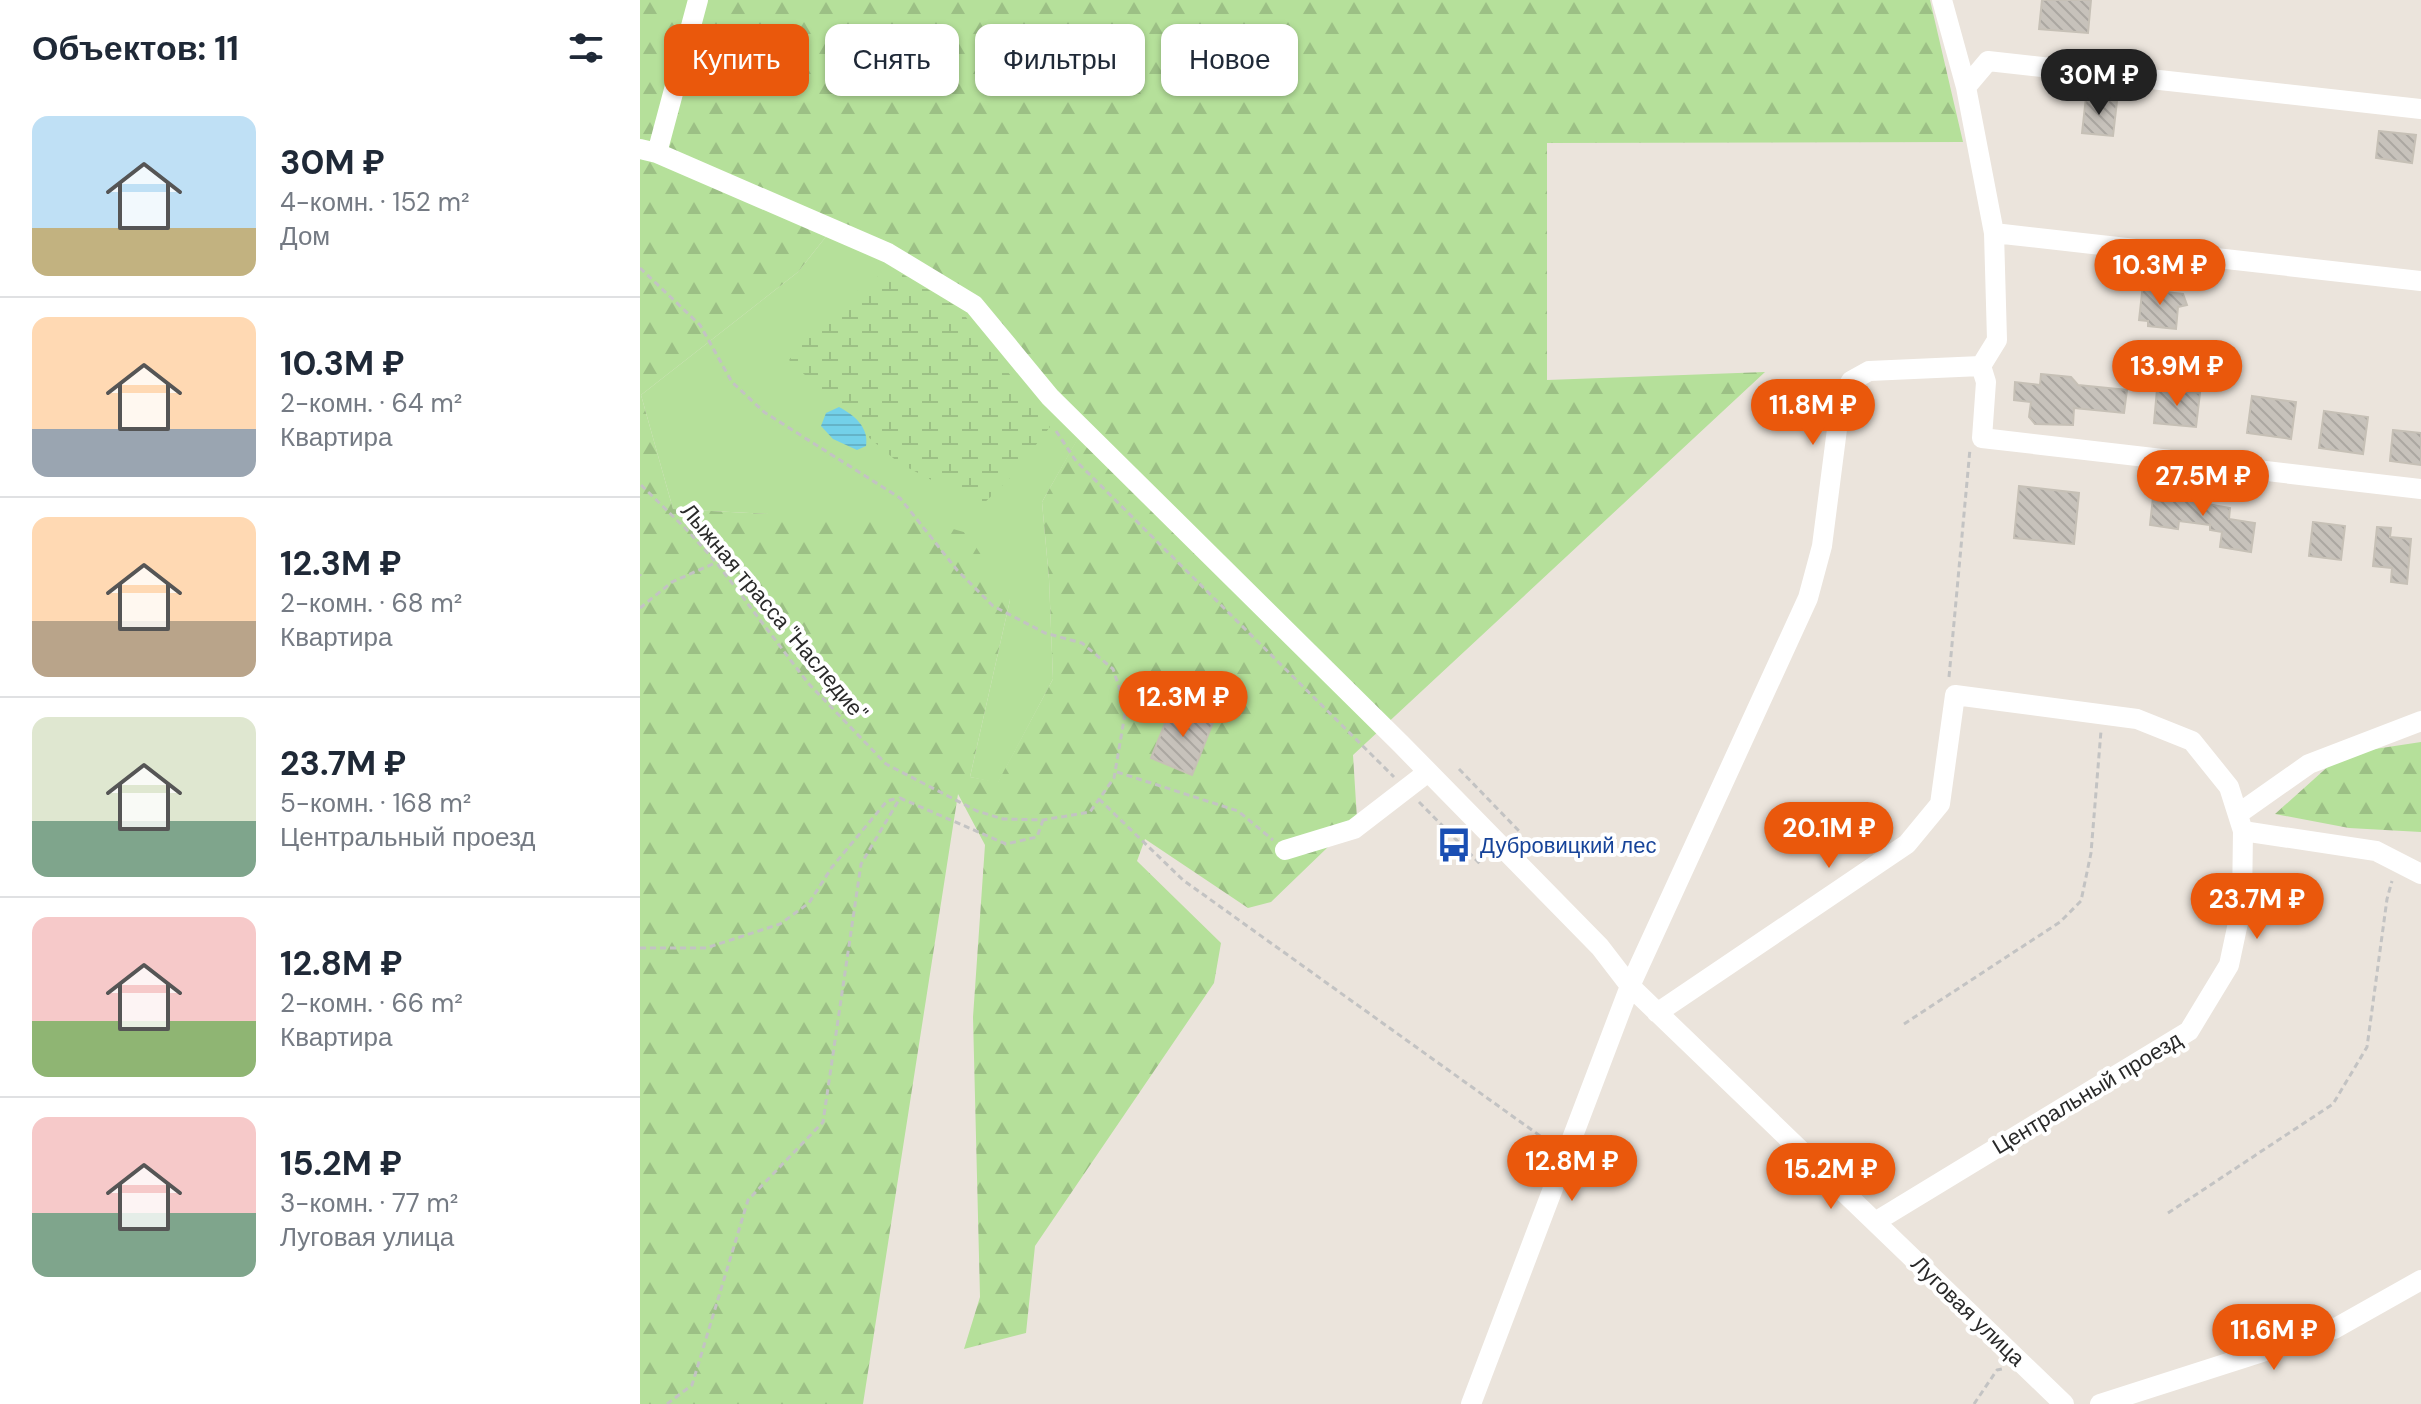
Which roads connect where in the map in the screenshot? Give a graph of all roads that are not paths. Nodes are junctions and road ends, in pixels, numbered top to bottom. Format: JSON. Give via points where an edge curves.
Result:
{"nodes":[{"id":1,"x":698,"y":0,"type":"edge"},
{"id":2,"x":1942,"y":0,"type":"edge"},
{"id":3,"x":1966,"y":87,"type":"junction"},
{"id":4,"x":2421,"y":109,"type":"edge"},
{"id":5,"x":648,"y":151,"type":"edge"},
{"id":6,"x":1994,"y":233,"type":"junction"},
{"id":7,"x":2421,"y":281,"type":"edge"},
{"id":8,"x":1981,"y":366,"type":"junction"},
{"id":9,"x":2421,"y":489,"type":"edge"},
{"id":10,"x":2421,"y":721,"type":"edge"},
{"id":11,"x":1428,"y":772,"type":"junction"},
{"id":12,"x":2241,"y":822,"type":"junction"},
{"id":13,"x":1285,"y":850,"type":"road end"},
{"id":14,"x":2421,"y":874,"type":"edge"},
{"id":15,"x":1630,"y":986,"type":"junction"},
{"id":16,"x":1657,"y":1013,"type":"junction"},
{"id":17,"x":1875,"y":1222,"type":"junction"},
{"id":18,"x":2421,"y":1280,"type":"edge"},
{"id":19,"x":1471,"y":1404,"type":"edge"},
{"id":20,"x":2064,"y":1404,"type":"edge"},
{"id":21,"x":2100,"y":1404,"type":"edge"}],
"edges":[{"from":1,"to":5,"type":"street"},
{"from":2,"to":3,"type":"street"},
{"from":3,"to":4,"type":"street","via":[[1988,61]]},
{"from":3,"to":6,"type":"street"},
{"from":5,"to":11,"type":"street","name":"Луговая улица","via":[[888,253],[974,305],[1050,397]]},
{"from":6,"to":7,"type":"street"},
{"from":6,"to":8,"type":"street","via":[[1997,340]]},
{"from":8,"to":9,"type":"street","via":[[1986,382],[1982,438]]},
{"from":8,"to":15,"type":"street","via":[[1869,371],[1851,381],[1841,398],[1822,546],[1808,598]]},
{"from":10,"to":12,"type":"street","via":[[2309,764]]},
{"from":11,"to":13,"type":"street","via":[[1354,829]]},
{"from":11,"to":15,"type":"street","name":"Луговая улица","via":[[1600,947]]},
{"from":12,"to":14,"type":"street","via":[[2376,851]]},
{"from":12,"to":16,"type":"street","name":"Центральный проезд","via":[[2229,787],[2192,741],[2137,719],[1955,695],[1940,804],[1907,844]]},
{"from":12,"to":17,"type":"street","name":"Центральный проезд","via":[[2242,904],[2229,965],[2189,1031]]},
{"from":15,"to":16,"type":"street","name":"Луговая улица"},
{"from":15,"to":19,"type":"street"},
{"from":16,"to":17,"type":"street","name":"Луговая улица"},
{"from":17,"to":20,"type":"street","name":"Луговая улица"},
{"from":18,"to":21,"type":"street","via":[[2334,1329]]}]}
